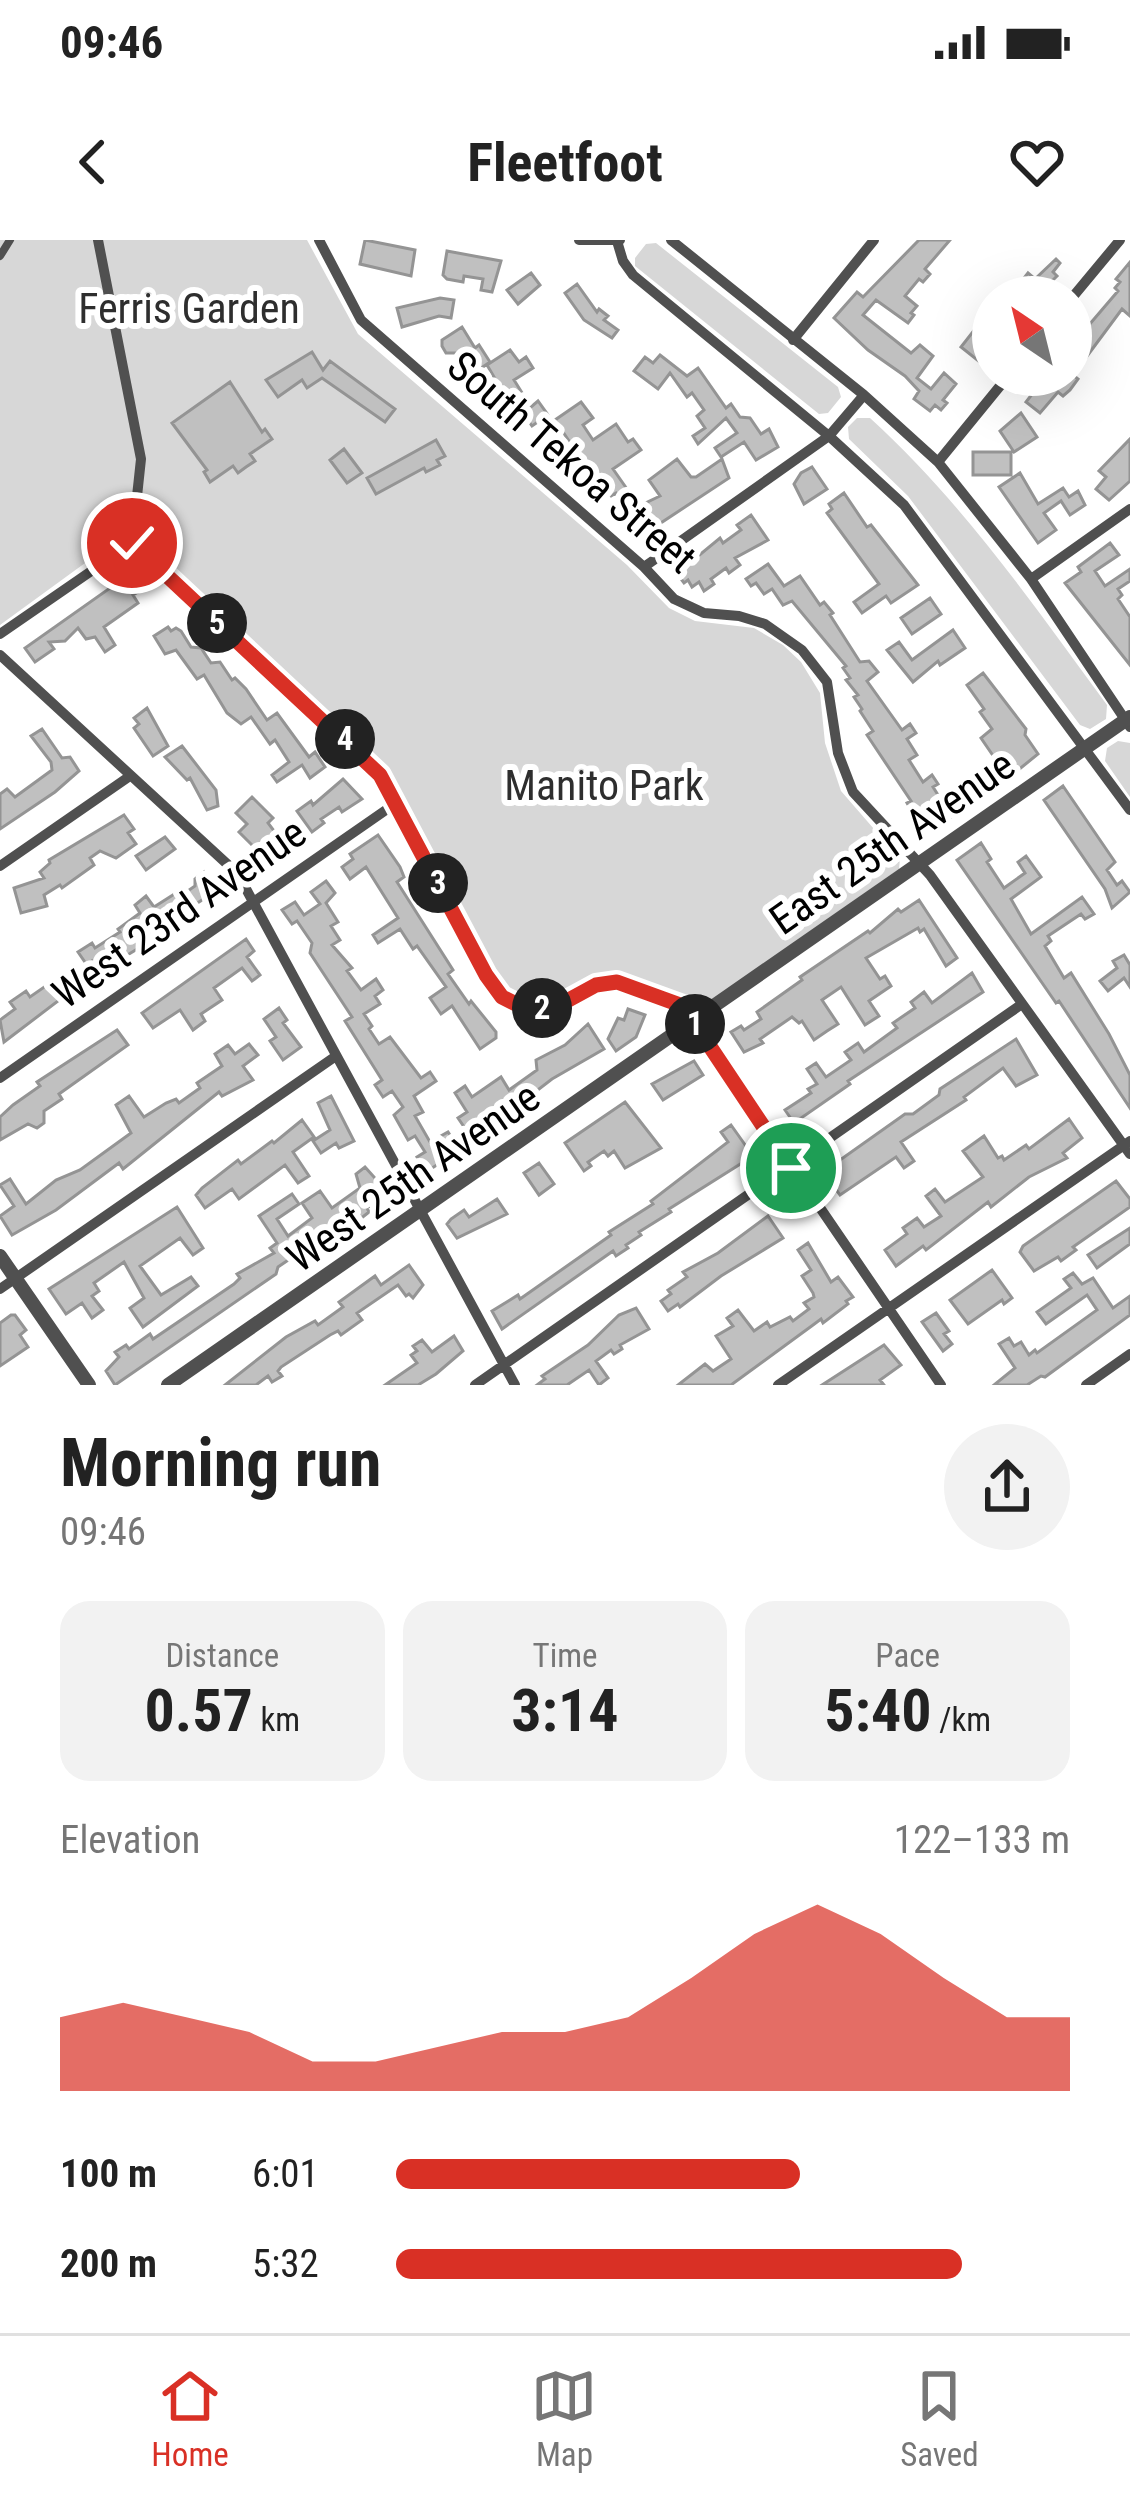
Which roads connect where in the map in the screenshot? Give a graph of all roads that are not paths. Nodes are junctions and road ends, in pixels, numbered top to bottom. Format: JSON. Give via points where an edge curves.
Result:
{"nodes":[{"id":1,"x":98,"y":240,"type":"edge"},
{"id":2,"x":320,"y":240,"type":"edge"},
{"id":3,"x":579,"y":240,"type":"edge"},
{"id":4,"x":618,"y":240,"type":"edge"},
{"id":5,"x":671,"y":240,"type":"edge"},
{"id":6,"x":874,"y":240,"type":"edge"},
{"id":7,"x":1120,"y":240,"type":"edge"},
{"id":8,"x":1090,"y":276,"type":"edge"},
{"id":9,"x":793,"y":340,"type":"junction"},
{"id":10,"x":864,"y":395,"type":"junction"},
{"id":11,"x":992,"y":396,"type":"edge"},
{"id":12,"x":829,"y":436,"type":"junction"},
{"id":13,"x":938,"y":462,"type":"junction"},
{"id":14,"x":1130,"y":509,"type":"edge"},
{"id":15,"x":132,"y":543,"type":"junction"},
{"id":16,"x":644,"y":568,"type":"junction"},
{"id":17,"x":1030,"y":579,"type":"junction"},
{"id":18,"x":0,"y":634,"type":"edge"},
{"id":19,"x":0,"y":655,"type":"edge"},
{"id":20,"x":1129,"y":721,"type":"edge"},
{"id":21,"x":1086,"y":746,"type":"junction"},
{"id":22,"x":130,"y":776,"type":"junction"},
{"id":23,"x":396,"y":803,"type":"junction"},
{"id":24,"x":1130,"y":810,"type":"edge"},
{"id":25,"x":918,"y":864,"type":"junction"},
{"id":26,"x":0,"y":866,"type":"edge"},
{"id":27,"x":255,"y":902,"type":"junction"},
{"id":28,"x":1022,"y":1004,"type":"junction"},
{"id":29,"x":694,"y":1022,"type":"junction"},
{"id":30,"x":336,"y":1056,"type":"junction"},
{"id":31,"x":0,"y":1078,"type":"edge"},
{"id":32,"x":1128,"y":1147,"type":"edge"},
{"id":33,"x":791,"y":1168,"type":"junction"},
{"id":34,"x":419,"y":1213,"type":"junction"},
{"id":35,"x":0,"y":1256,"type":"edge"},
{"id":36,"x":16,"y":1278,"type":"junction"},
{"id":37,"x":0,"y":1289,"type":"edge"},
{"id":38,"x":889,"y":1309,"type":"junction"},
{"id":39,"x":1130,"y":1354,"type":"edge"},
{"id":40,"x":502,"y":1366,"type":"junction"},
{"id":41,"x":89,"y":1385,"type":"edge"},
{"id":42,"x":168,"y":1385,"type":"edge"},
{"id":43,"x":475,"y":1385,"type":"edge"},
{"id":44,"x":515,"y":1385,"type":"edge"},
{"id":45,"x":778,"y":1385,"type":"edge"},
{"id":46,"x":941,"y":1385,"type":"edge"},
{"id":47,"x":1086,"y":1385,"type":"edge"}],
"edges":[{"from":1,"to":15,"type":"street","via":[[141,459]]},
{"from":2,"to":16,"type":"street","name":"South Tekoa Street","via":[[361,320]]},
{"from":3,"to":4,"type":"street"},
{"from":4,"to":12,"type":"street","via":[[633,274]]},
{"from":5,"to":9,"type":"street"},
{"from":6,"to":9,"type":"street"},
{"from":7,"to":8,"type":"street"},
{"from":9,"to":10,"type":"street"},
{"from":10,"to":12,"type":"street"},
{"from":10,"to":13,"type":"street"},
{"from":11,"to":13,"type":"street"},
{"from":12,"to":16,"type":"street"},
{"from":12,"to":21,"type":"street","via":[[904,505]]},
{"from":13,"to":17,"type":"street"},
{"from":14,"to":17,"type":"street"},
{"from":15,"to":18,"type":"street"},
{"from":15,"to":23,"type":"street","via":[[363,755]]},
{"from":16,"to":25,"type":"street","name":"South Tekoa Street","via":[[674,599],[765,624],[802,650],[827,682],[853,792]]},
{"from":17,"to":20,"type":"street"},
{"from":19,"to":22,"type":"street"},
{"from":20,"to":21,"type":"street","name":"East 25th Avenue"},
{"from":21,"to":24,"type":"street"},
{"from":21,"to":25,"type":"street","name":"East 25th Avenue"},
{"from":22,"to":26,"type":"street"},
{"from":22,"to":27,"type":"street","via":[[219,853]]},
{"from":23,"to":27,"type":"street","name":"West 23rd Avenue"},
{"from":23,"to":29,"type":"street","via":[[502,997],[552,1009],[617,982],[683,1006]]},
{"from":25,"to":28,"type":"street","name":"South Tekoa Street"},
{"from":25,"to":29,"type":"street","name":"East 25th Avenue"},
{"from":27,"to":30,"type":"street"},
{"from":27,"to":31,"type":"street","name":"West 23rd Avenue"},
{"from":28,"to":32,"type":"street","name":"South Tekoa Street"},
{"from":28,"to":33,"type":"street"},
{"from":29,"to":33,"type":"street"},
{"from":29,"to":34,"type":"street","name":"West 25th Avenue"},
{"from":30,"to":34,"type":"street"},
{"from":30,"to":36,"type":"street"},
{"from":32,"to":38,"type":"street"},
{"from":33,"to":38,"type":"street"},
{"from":33,"to":40,"type":"street"},
{"from":34,"to":40,"type":"street"},
{"from":34,"to":42,"type":"street","name":"West 25th Avenue"},
{"from":35,"to":36,"type":"street"},
{"from":36,"to":37,"type":"street"},
{"from":36,"to":41,"type":"street"},
{"from":38,"to":45,"type":"street"},
{"from":38,"to":46,"type":"street"},
{"from":39,"to":47,"type":"street"},
{"from":40,"to":43,"type":"street"},
{"from":40,"to":44,"type":"street"}]}
